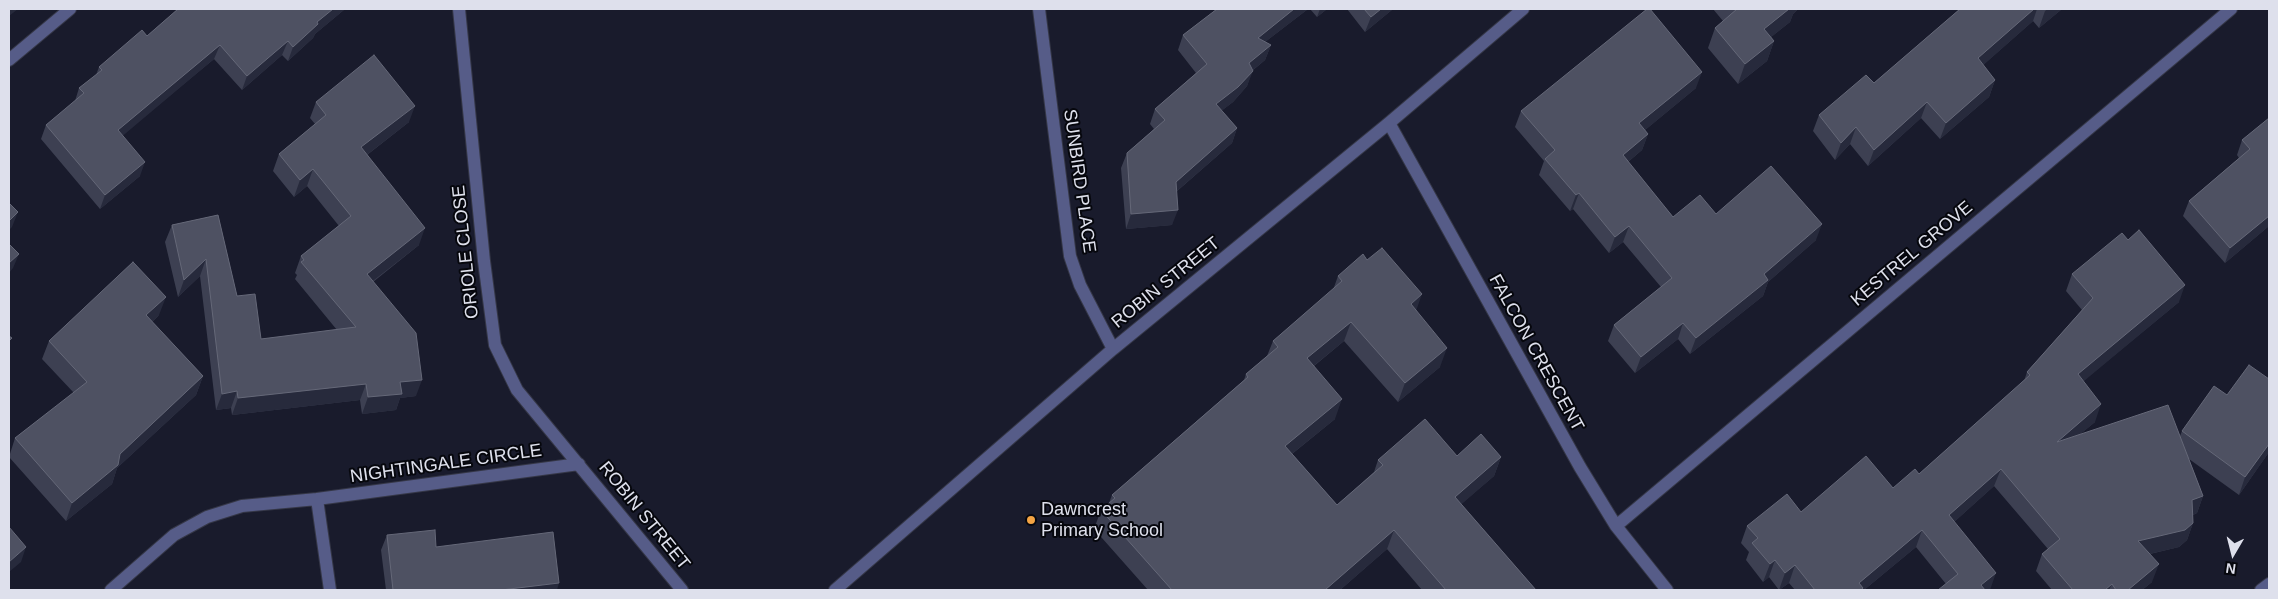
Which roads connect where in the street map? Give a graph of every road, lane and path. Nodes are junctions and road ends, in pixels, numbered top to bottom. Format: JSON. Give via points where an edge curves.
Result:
{"nodes":[{"id":1,"x":70,"y":9,"type":"edge"},
{"id":2,"x":459,"y":9,"type":"edge"},
{"id":3,"x":1039,"y":9,"type":"edge"},
{"id":4,"x":1523,"y":9,"type":"edge"},
{"id":5,"x":2231,"y":9,"type":"edge"},
{"id":6,"x":9,"y":60,"type":"edge"},
{"id":7,"x":1389,"y":123,"type":"junction"},
{"id":8,"x":1114,"y":349,"type":"junction"},
{"id":9,"x":579,"y":464,"type":"junction"},
{"id":10,"x":317,"y":499,"type":"junction"},
{"id":11,"x":1616,"y":526,"type":"junction"},
{"id":12,"x":2269,"y":584,"type":"edge"},
{"id":13,"x":111,"y":590,"type":"edge"},
{"id":14,"x":330,"y":590,"type":"edge"},
{"id":15,"x":682,"y":590,"type":"edge"},
{"id":16,"x":835,"y":590,"type":"edge"},
{"id":17,"x":1668,"y":590,"type":"edge"},
{"id":18,"x":2262,"y":590,"type":"edge"}],
"edges":[{"from":1,"to":6,"type":"street"},
{"from":2,"to":9,"type":"street","name":"ORIOLE CLOSE","via":[[495,346],[517,390]]},
{"from":3,"to":8,"type":"street","name":"SUNBIRD PLACE","via":[[1070,256],[1080,285]]},
{"from":4,"to":7,"type":"street","name":"ROBIN STREET"},
{"from":5,"to":11,"type":"street","name":"KESTREL GROVE"},
{"from":7,"to":8,"type":"street","name":"ROBIN STREET"},
{"from":7,"to":11,"type":"street","name":"FALCON CRESCENT"},
{"from":8,"to":16,"type":"street","name":"ROBIN STREET"},
{"from":9,"to":10,"type":"street","name":"NIGHTINGALE CIRCLE"},
{"from":9,"to":15,"type":"street","name":"ROBIN STREET"},
{"from":10,"to":13,"type":"street","name":"NIGHTINGALE CIRCLE","via":[[242,506],[208,517],[174,535]]},
{"from":10,"to":14,"type":"street"},
{"from":11,"to":17,"type":"street","name":"FALCON CRESCENT"},
{"from":12,"to":18,"type":"street"}]}
